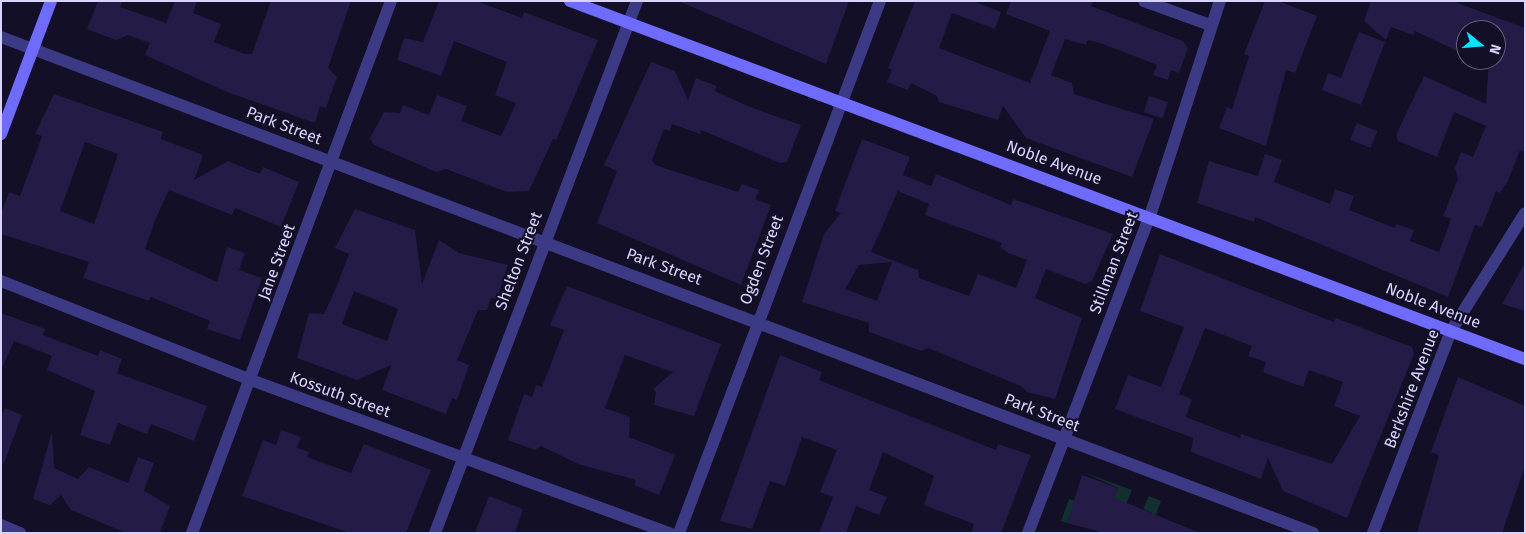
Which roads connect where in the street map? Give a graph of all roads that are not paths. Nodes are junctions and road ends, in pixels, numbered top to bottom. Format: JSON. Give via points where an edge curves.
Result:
{"nodes":[{"id":1,"x":51,"y":1,"type":"edge"},
{"id":2,"x":391,"y":1,"type":"edge"},
{"id":3,"x":570,"y":1,"type":"edge"},
{"id":4,"x":637,"y":1,"type":"edge"},
{"id":5,"x":880,"y":1,"type":"edge"},
{"id":6,"x":1144,"y":1,"type":"edge"},
{"id":7,"x":1220,"y":1,"type":"edge"},
{"id":8,"x":628,"y":24,"type":"junction"},
{"id":9,"x":1210,"y":25,"type":"junction"},
{"id":10,"x":1,"y":37,"type":"edge"},
{"id":11,"x":33,"y":49,"type":"junction"},
{"id":12,"x":841,"y":100,"type":"junction"},
{"id":13,"x":1,"y":134,"type":"edge"},
{"id":14,"x":330,"y":161,"type":"junction"},
{"id":15,"x":1525,"y":213,"type":"edge"},
{"id":16,"x":1150,"y":216,"type":"junction"},
{"id":17,"x":544,"y":240,"type":"junction"},
{"id":18,"x":1,"y":281,"type":"edge"},
{"id":19,"x":756,"y":319,"type":"junction"},
{"id":20,"x":1451,"y":331,"type":"junction"},
{"id":21,"x":1525,"y":359,"type":"edge"},
{"id":22,"x":251,"y":380,"type":"junction"},
{"id":23,"x":1062,"y":439,"type":"junction"},
{"id":24,"x":463,"y":457,"type":"junction"},
{"id":25,"x":1,"y":525,"type":"edge"},
{"id":26,"x":20,"y":533,"type":"edge"},
{"id":27,"x":192,"y":533,"type":"edge"},
{"id":28,"x":435,"y":533,"type":"edge"},
{"id":29,"x":670,"y":533,"type":"edge"},
{"id":30,"x":679,"y":533,"type":"edge"},
{"id":31,"x":1028,"y":533,"type":"edge"},
{"id":32,"x":1313,"y":533,"type":"edge"},
{"id":33,"x":1373,"y":533,"type":"edge"}],
"edges":[{"from":1,"to":11,"type":"main road"},
{"from":2,"to":14,"type":"street","name":"Jane Street"},
{"from":3,"to":8,"type":"main road","name":"Noble Avenue"},
{"from":4,"to":8,"type":"street","name":"Shelton Street"},
{"from":5,"to":12,"type":"street","name":"Ogden Street"},
{"from":6,"to":9,"type":"street"},
{"from":7,"to":9,"type":"street","name":"Stillman Street"},
{"from":8,"to":12,"type":"main road","name":"Noble Avenue"},
{"from":8,"to":17,"type":"street","name":"Shelton Street"},
{"from":9,"to":16,"type":"street","name":"Stillman Street"},
{"from":10,"to":11,"type":"street","name":"Park Street"},
{"from":11,"to":13,"type":"main road"},
{"from":11,"to":14,"type":"street","name":"Park Street"},
{"from":12,"to":16,"type":"main road","name":"Noble Avenue"},
{"from":12,"to":19,"type":"street","name":"Ogden Street"},
{"from":14,"to":17,"type":"street","name":"Park Street"},
{"from":14,"to":22,"type":"street","name":"Jane Street"},
{"from":15,"to":20,"type":"street","name":"Berkshire Avenue"},
{"from":16,"to":20,"type":"main road","name":"Noble Avenue"},
{"from":16,"to":23,"type":"street","name":"Stillman Street"},
{"from":17,"to":19,"type":"street","name":"Park Street"},
{"from":17,"to":24,"type":"street","name":"Shelton Street"},
{"from":18,"to":22,"type":"street","name":"Kossuth Street"},
{"from":19,"to":23,"type":"street","name":"Park Street"},
{"from":19,"to":30,"type":"street","name":"Ogden Street"},
{"from":20,"to":21,"type":"main road","name":"Noble Avenue"},
{"from":20,"to":33,"type":"street","name":"Berkshire Avenue"},
{"from":22,"to":24,"type":"street","name":"Kossuth Street"},
{"from":22,"to":27,"type":"street","name":"Jane Street"},
{"from":23,"to":31,"type":"street","name":"Stillman Street"},
{"from":23,"to":32,"type":"street","name":"Park Street"},
{"from":24,"to":28,"type":"street","name":"Shelton Street"},
{"from":24,"to":29,"type":"street","name":"Kossuth Street"},
{"from":25,"to":26,"type":"street"}]}
